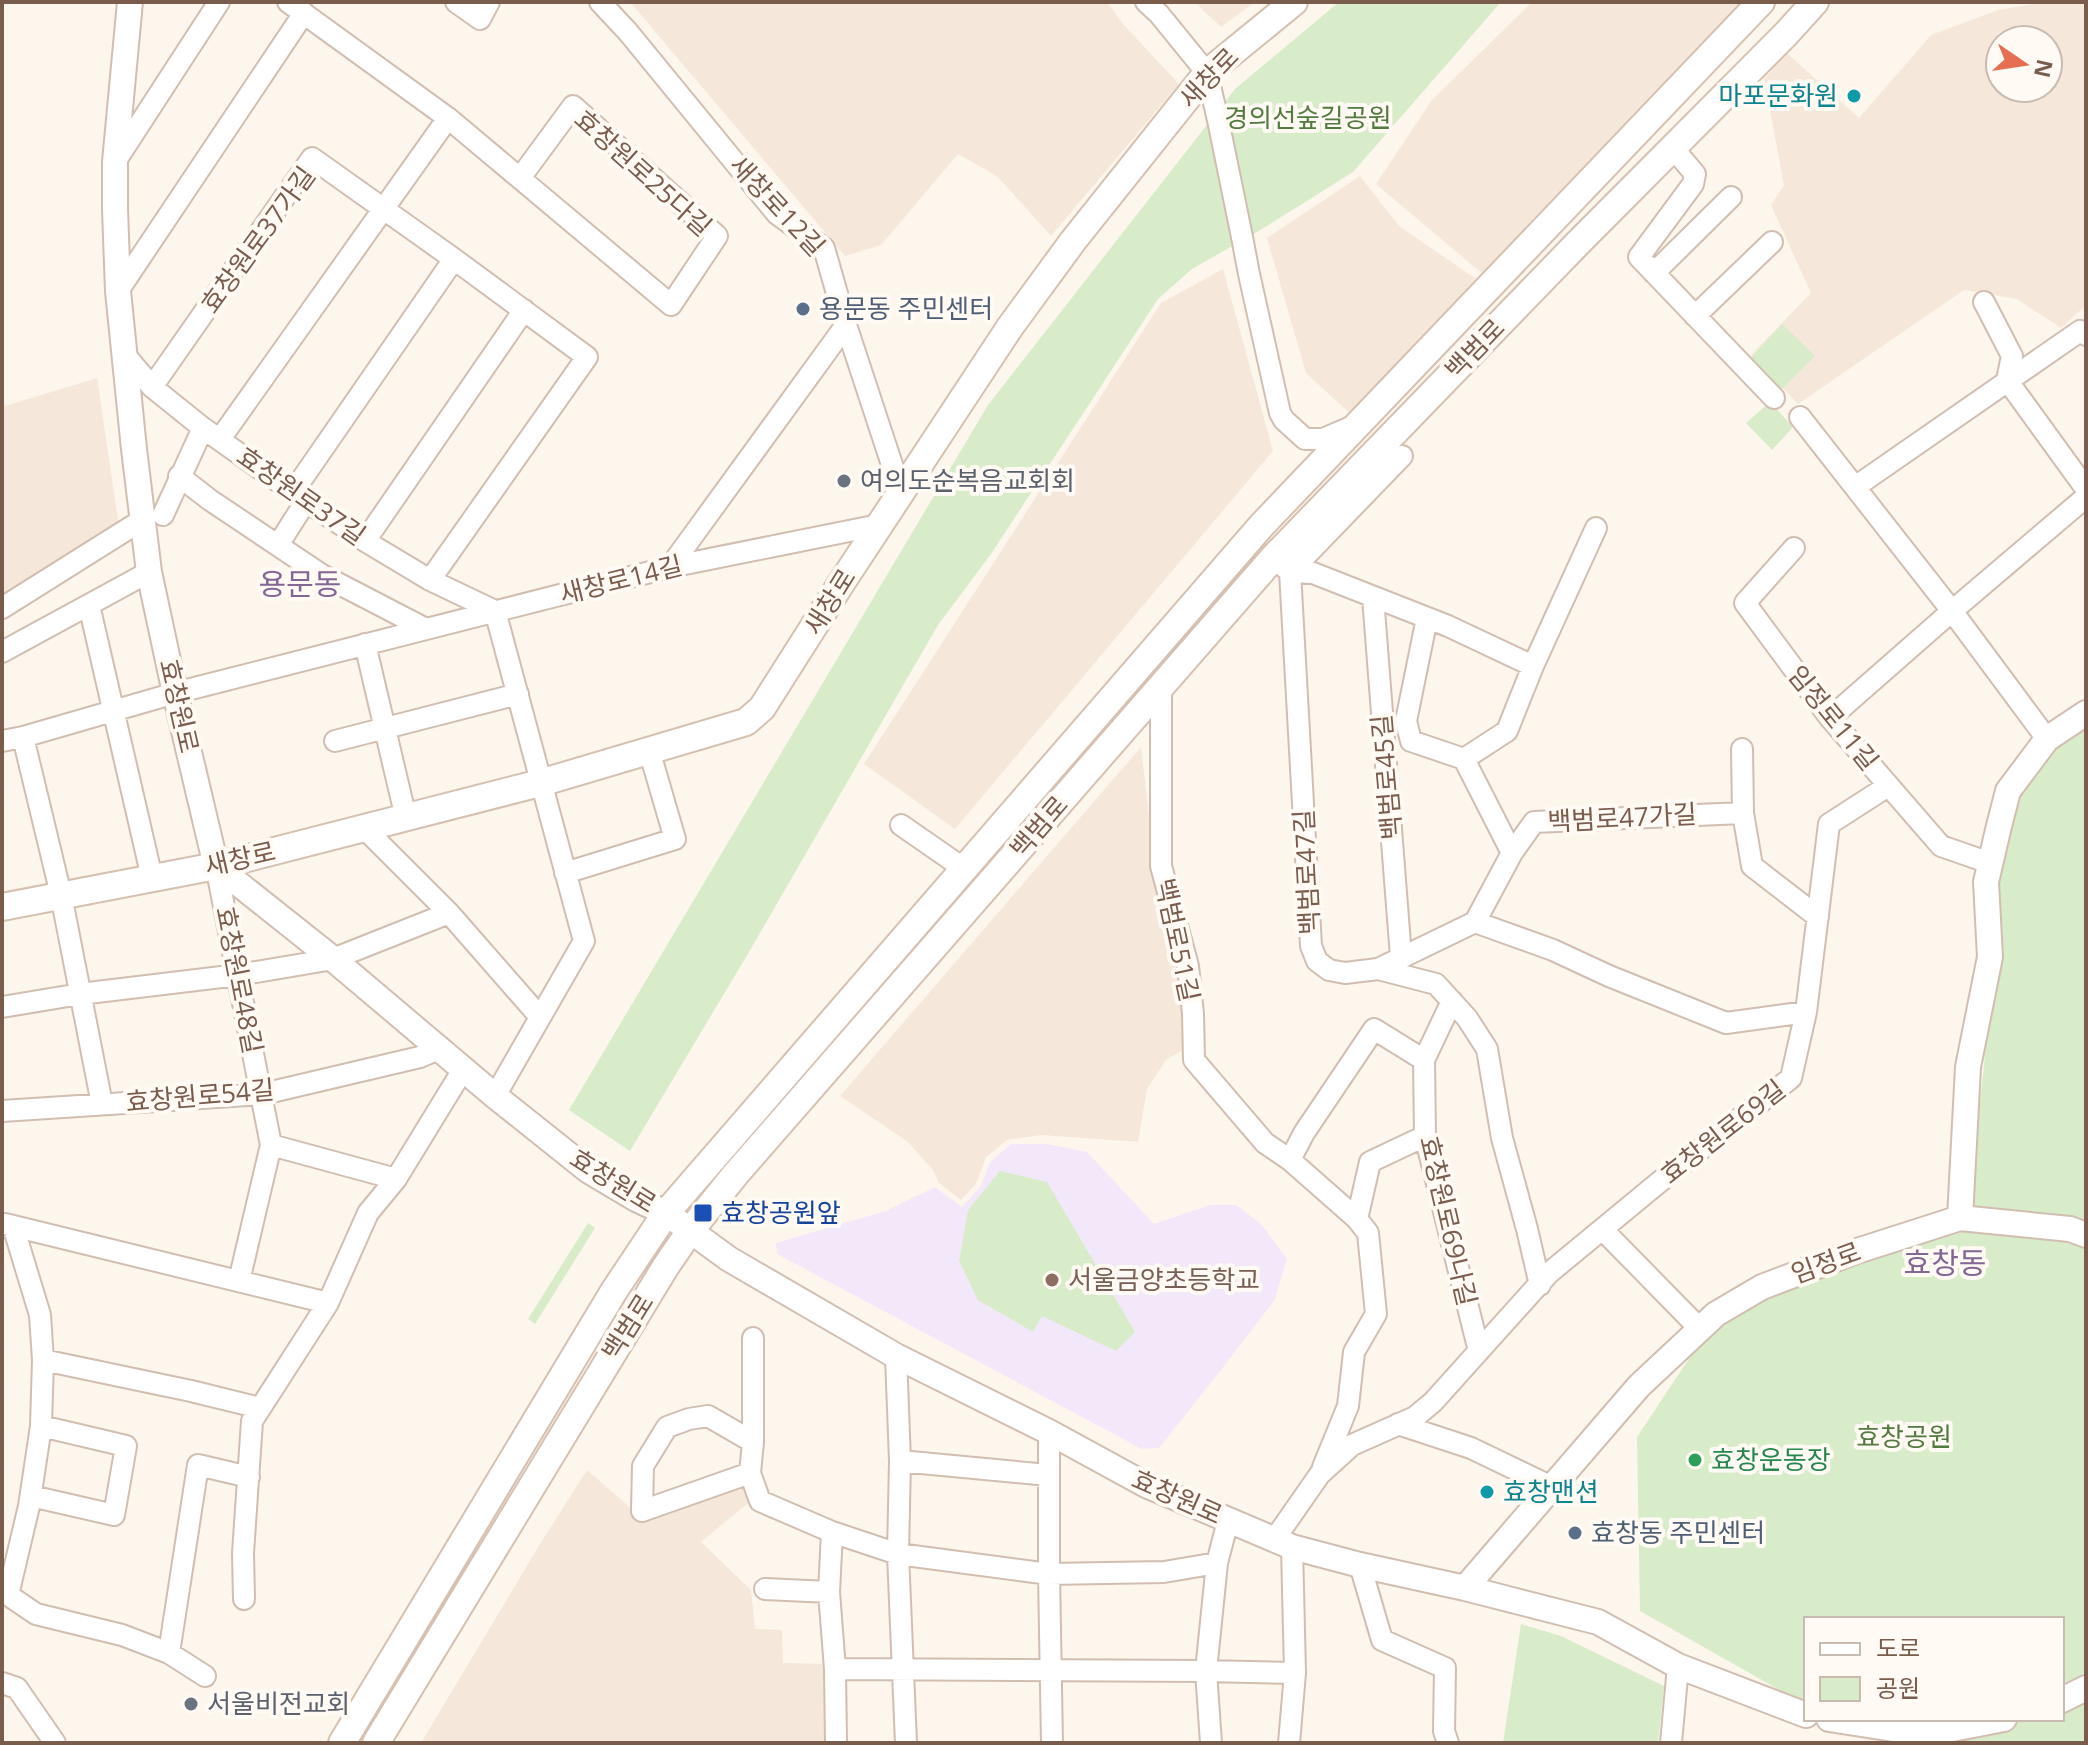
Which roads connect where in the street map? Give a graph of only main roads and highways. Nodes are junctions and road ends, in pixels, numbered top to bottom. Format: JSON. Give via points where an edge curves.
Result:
{"nodes":[{"id":1,"x":1294,"y":2,"type":"edge"},
{"id":2,"x":1815,"y":2,"type":"edge"},
{"id":3,"x":1758,"y":6,"type":"edge"},
{"id":4,"x":1786,"y":34,"type":"junction"},
{"id":5,"x":1261,"y":526,"type":"junction"},
{"id":6,"x":1282,"y":565,"type":"junction"},
{"id":7,"x":2,"y":907,"type":"edge"},
{"id":8,"x":764,"y":1101,"type":"junction"},
{"id":9,"x":784,"y":1119,"type":"junction"},
{"id":10,"x":577,"y":1353,"type":"junction"},
{"id":11,"x":603,"y":1367,"type":"junction"},
{"id":12,"x":342,"y":1743,"type":"edge"},
{"id":13,"x":376,"y":1743,"type":"edge"}],
"edges":[{"from":1,"to":7,"type":"main road","name":"새창로","via":[[1207,73],[1073,241],[1010,327],[762,708],[746,722],[365,829],[216,866]]},
{"from":2,"to":4,"type":"main road","name":"백범로"},
{"from":3,"to":4,"type":"main road","via":[[1751,30],[1762,41]]},
{"from":3,"to":5,"type":"main road","name":"백범로"},
{"from":4,"to":6,"type":"main road","name":"백범로","via":[[1672,147]]},
{"from":5,"to":6,"type":"main road","via":[[1259,541]]},
{"from":5,"to":8,"type":"main road","name":"백범로"},
{"from":6,"to":9,"type":"main road","name":"백범로","via":[[1161,687]]},
{"from":8,"to":9,"type":"main road","via":[[762,1116],[768,1122]]},
{"from":8,"to":10,"type":"main road","name":"백범로","via":[[666,1213]]},
{"from":9,"to":11,"type":"main road","name":"백범로","via":[[690,1231]]},
{"from":10,"to":11,"type":"main road","via":[[591,1347],[603,1353]]},
{"from":10,"to":12,"type":"main road","name":"백범로"},
{"from":11,"to":13,"type":"main road","name":"백범로"}]}
